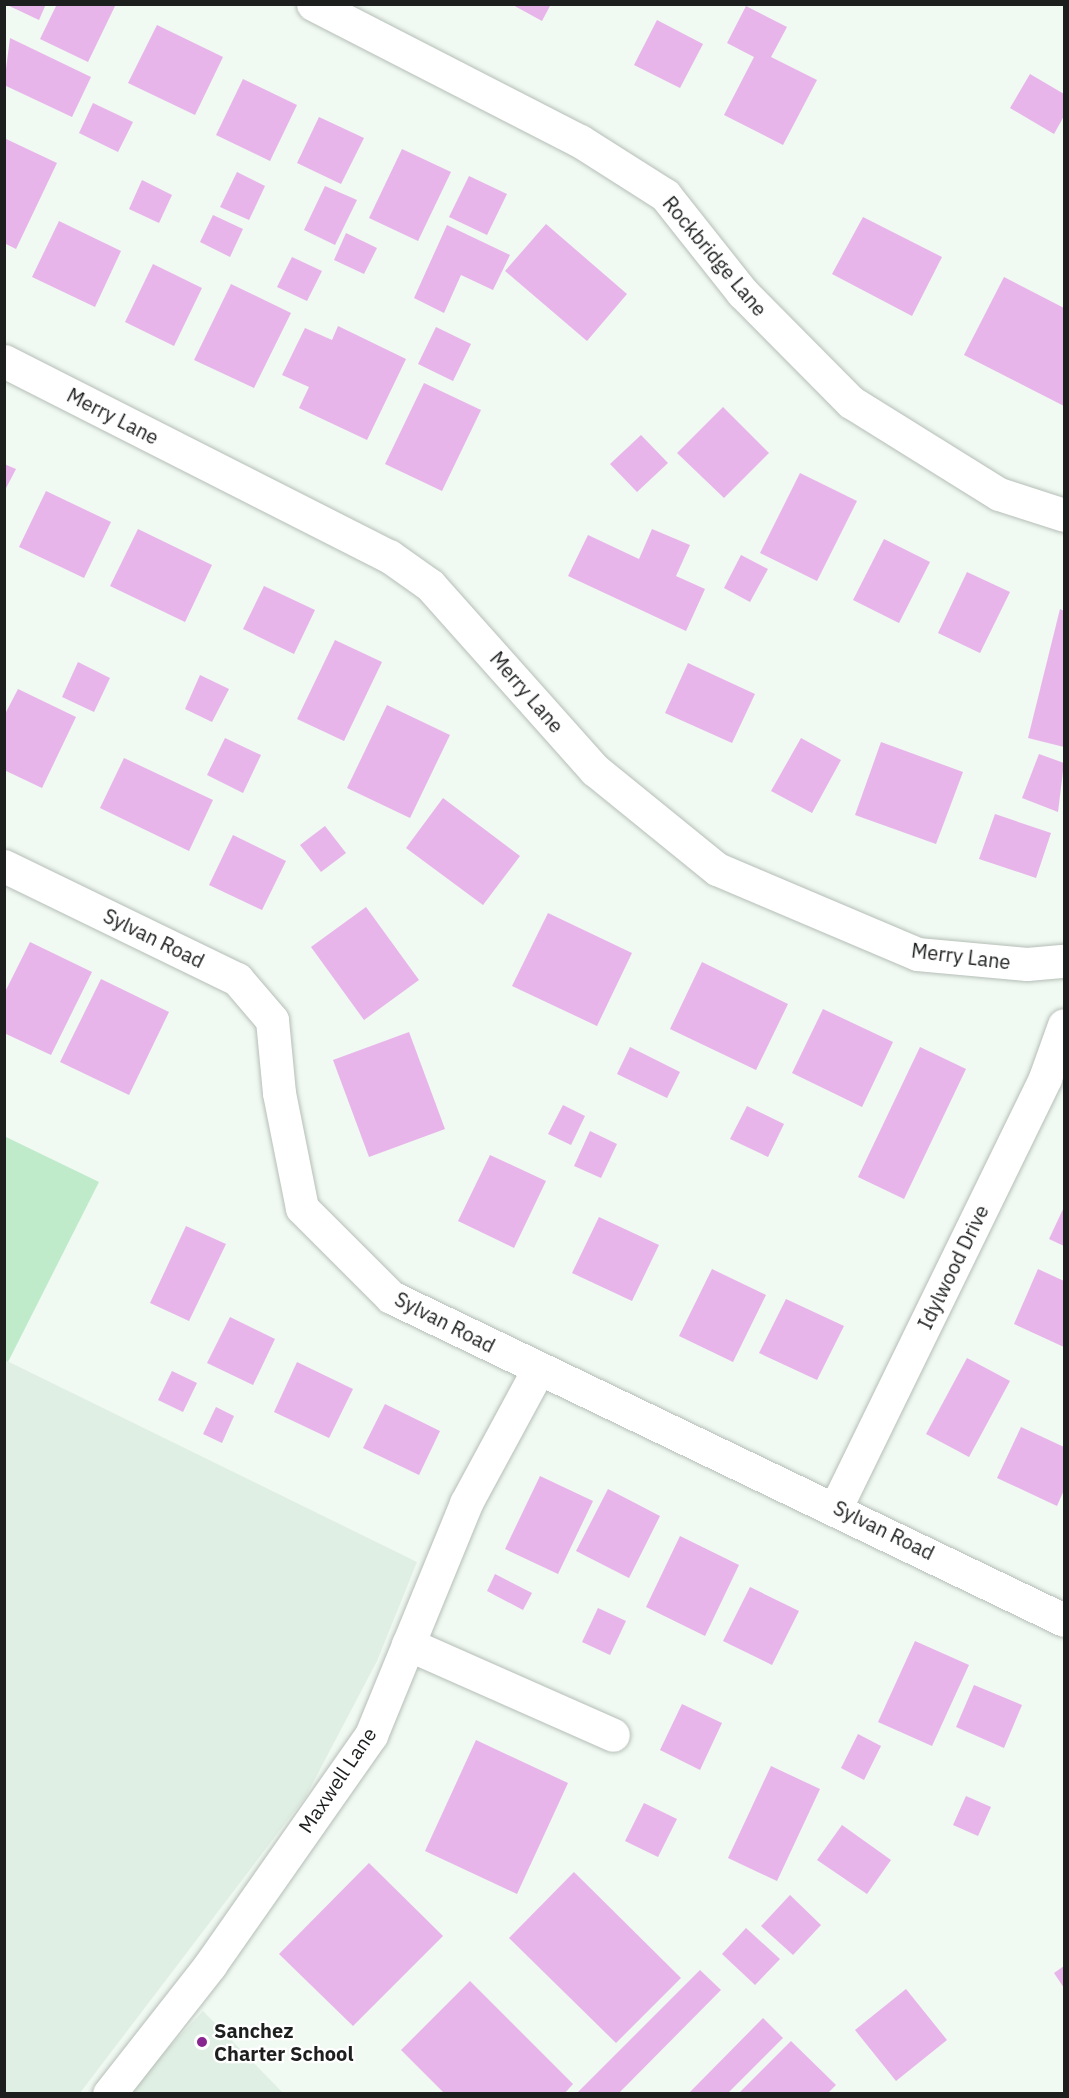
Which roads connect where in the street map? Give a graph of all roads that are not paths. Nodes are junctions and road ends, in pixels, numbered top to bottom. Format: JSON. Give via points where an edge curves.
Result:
{"nodes":[{"id":1,"x":313,"y":4,"type":"edge"},
{"id":2,"x":4,"y":361,"type":"edge"},
{"id":3,"x":1065,"y":515,"type":"edge"},
{"id":4,"x":4,"y":866,"type":"edge"},
{"id":5,"x":1065,"y":961,"type":"edge"},
{"id":6,"x":1065,"y":1025,"type":"edge"},
{"id":7,"x":539,"y":1368,"type":"junction"},
{"id":8,"x":836,"y":1507,"type":"junction"},
{"id":9,"x":1065,"y":1620,"type":"edge"},
{"id":10,"x":408,"y":1644,"type":"junction"},
{"id":11,"x":614,"y":1735,"type":"dead end"},
{"id":12,"x":109,"y":2094,"type":"edge"}],
"edges":[{"from":1,"to":3,"type":"street","name":"Rockbridge Lane","via":[[580,141],[665,195],[742,292],[851,402],[999,494]]},
{"from":2,"to":5,"type":"street","name":"Merry Lane","via":[[389,556],[430,585],[595,770],[717,869],[917,954],[1027,964]]},
{"from":4,"to":7,"type":"street","name":"Sylvan Road","via":[[237,978],[272,1020],[279,1093],[302,1208],[391,1297]]},
{"from":6,"to":8,"type":"street","name":"Idylwood Drive","via":[[1046,1078]]},
{"from":7,"to":8,"type":"street","name":"Sylvan Road"},
{"from":7,"to":10,"type":"street","name":"Maxwell Lane","via":[[466,1503]]},
{"from":8,"to":9,"type":"street","name":"Sylvan Road"},
{"from":10,"to":11,"type":"street"},
{"from":10,"to":12,"type":"street","name":"Maxwell Lane","via":[[371,1735],[210,1965]]}]}
